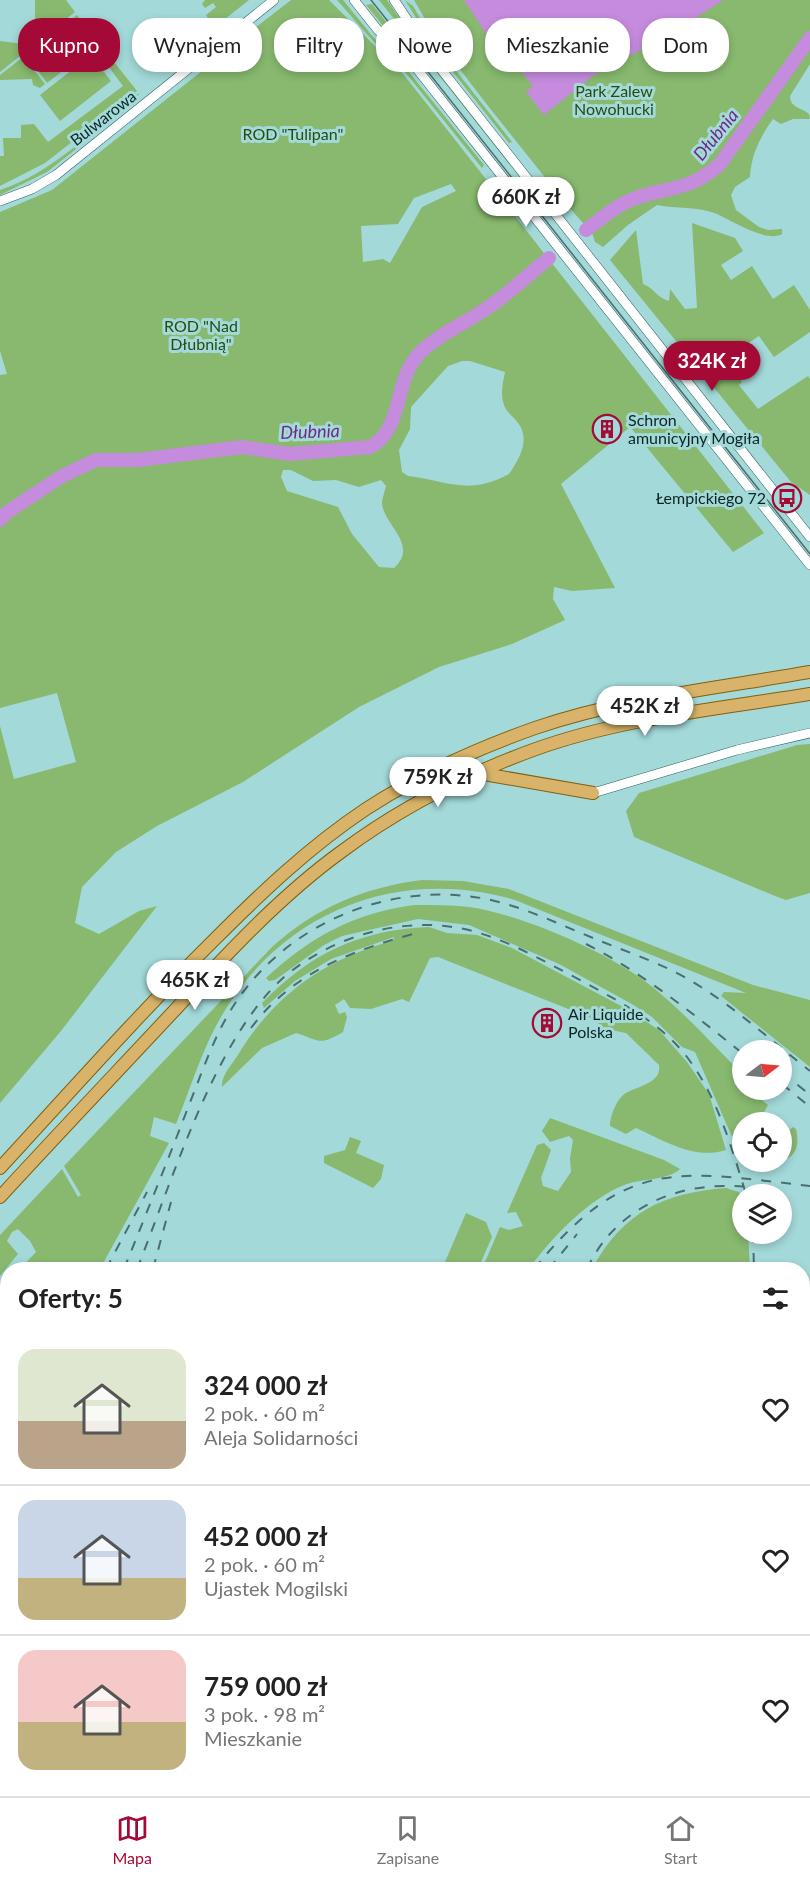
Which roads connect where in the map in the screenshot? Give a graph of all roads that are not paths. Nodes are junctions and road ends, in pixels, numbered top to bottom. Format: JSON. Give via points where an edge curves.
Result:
{"nodes":[{"id":1,"x":274,"y":0,"type":"edge"},
{"id":2,"x":354,"y":0,"type":"edge"},
{"id":3,"x":394,"y":0,"type":"edge"},
{"id":4,"x":0,"y":201,"type":"edge"},
{"id":5,"x":810,"y":537,"type":"edge"},
{"id":6,"x":810,"y":565,"type":"edge"},
{"id":7,"x":810,"y":672,"type":"edge"},
{"id":8,"x":810,"y":694,"type":"edge"},
{"id":9,"x":810,"y":733,"type":"edge"},
{"id":10,"x":477,"y":773,"type":"junction"},
{"id":11,"x":593,"y":793,"type":"joint"},
{"id":12,"x":0,"y":1168,"type":"edge"},
{"id":13,"x":0,"y":1197,"type":"edge"}],
"edges":[{"from":1,"to":4,"type":"street","name":"Bulwarowa","via":[[56,175]]},
{"from":2,"to":6,"type":"street","via":[[417,69]]},
{"from":3,"to":5,"type":"street","via":[[431,56]]},
{"from":7,"to":12,"type":"main road","via":[[654,698],[572,717],[482,748],[381,800],[320,843],[259,894],[118,1037]]},
{"from":8,"to":10,"type":"main road","via":[[591,733],[536,749]]},
{"from":9,"to":11,"type":"street","via":[[746,747]]},
{"from":10,"to":11,"type":"main road"},
{"from":10,"to":13,"type":"main road","via":[[387,820],[340,852],[290,895],[204,979]]}]}
